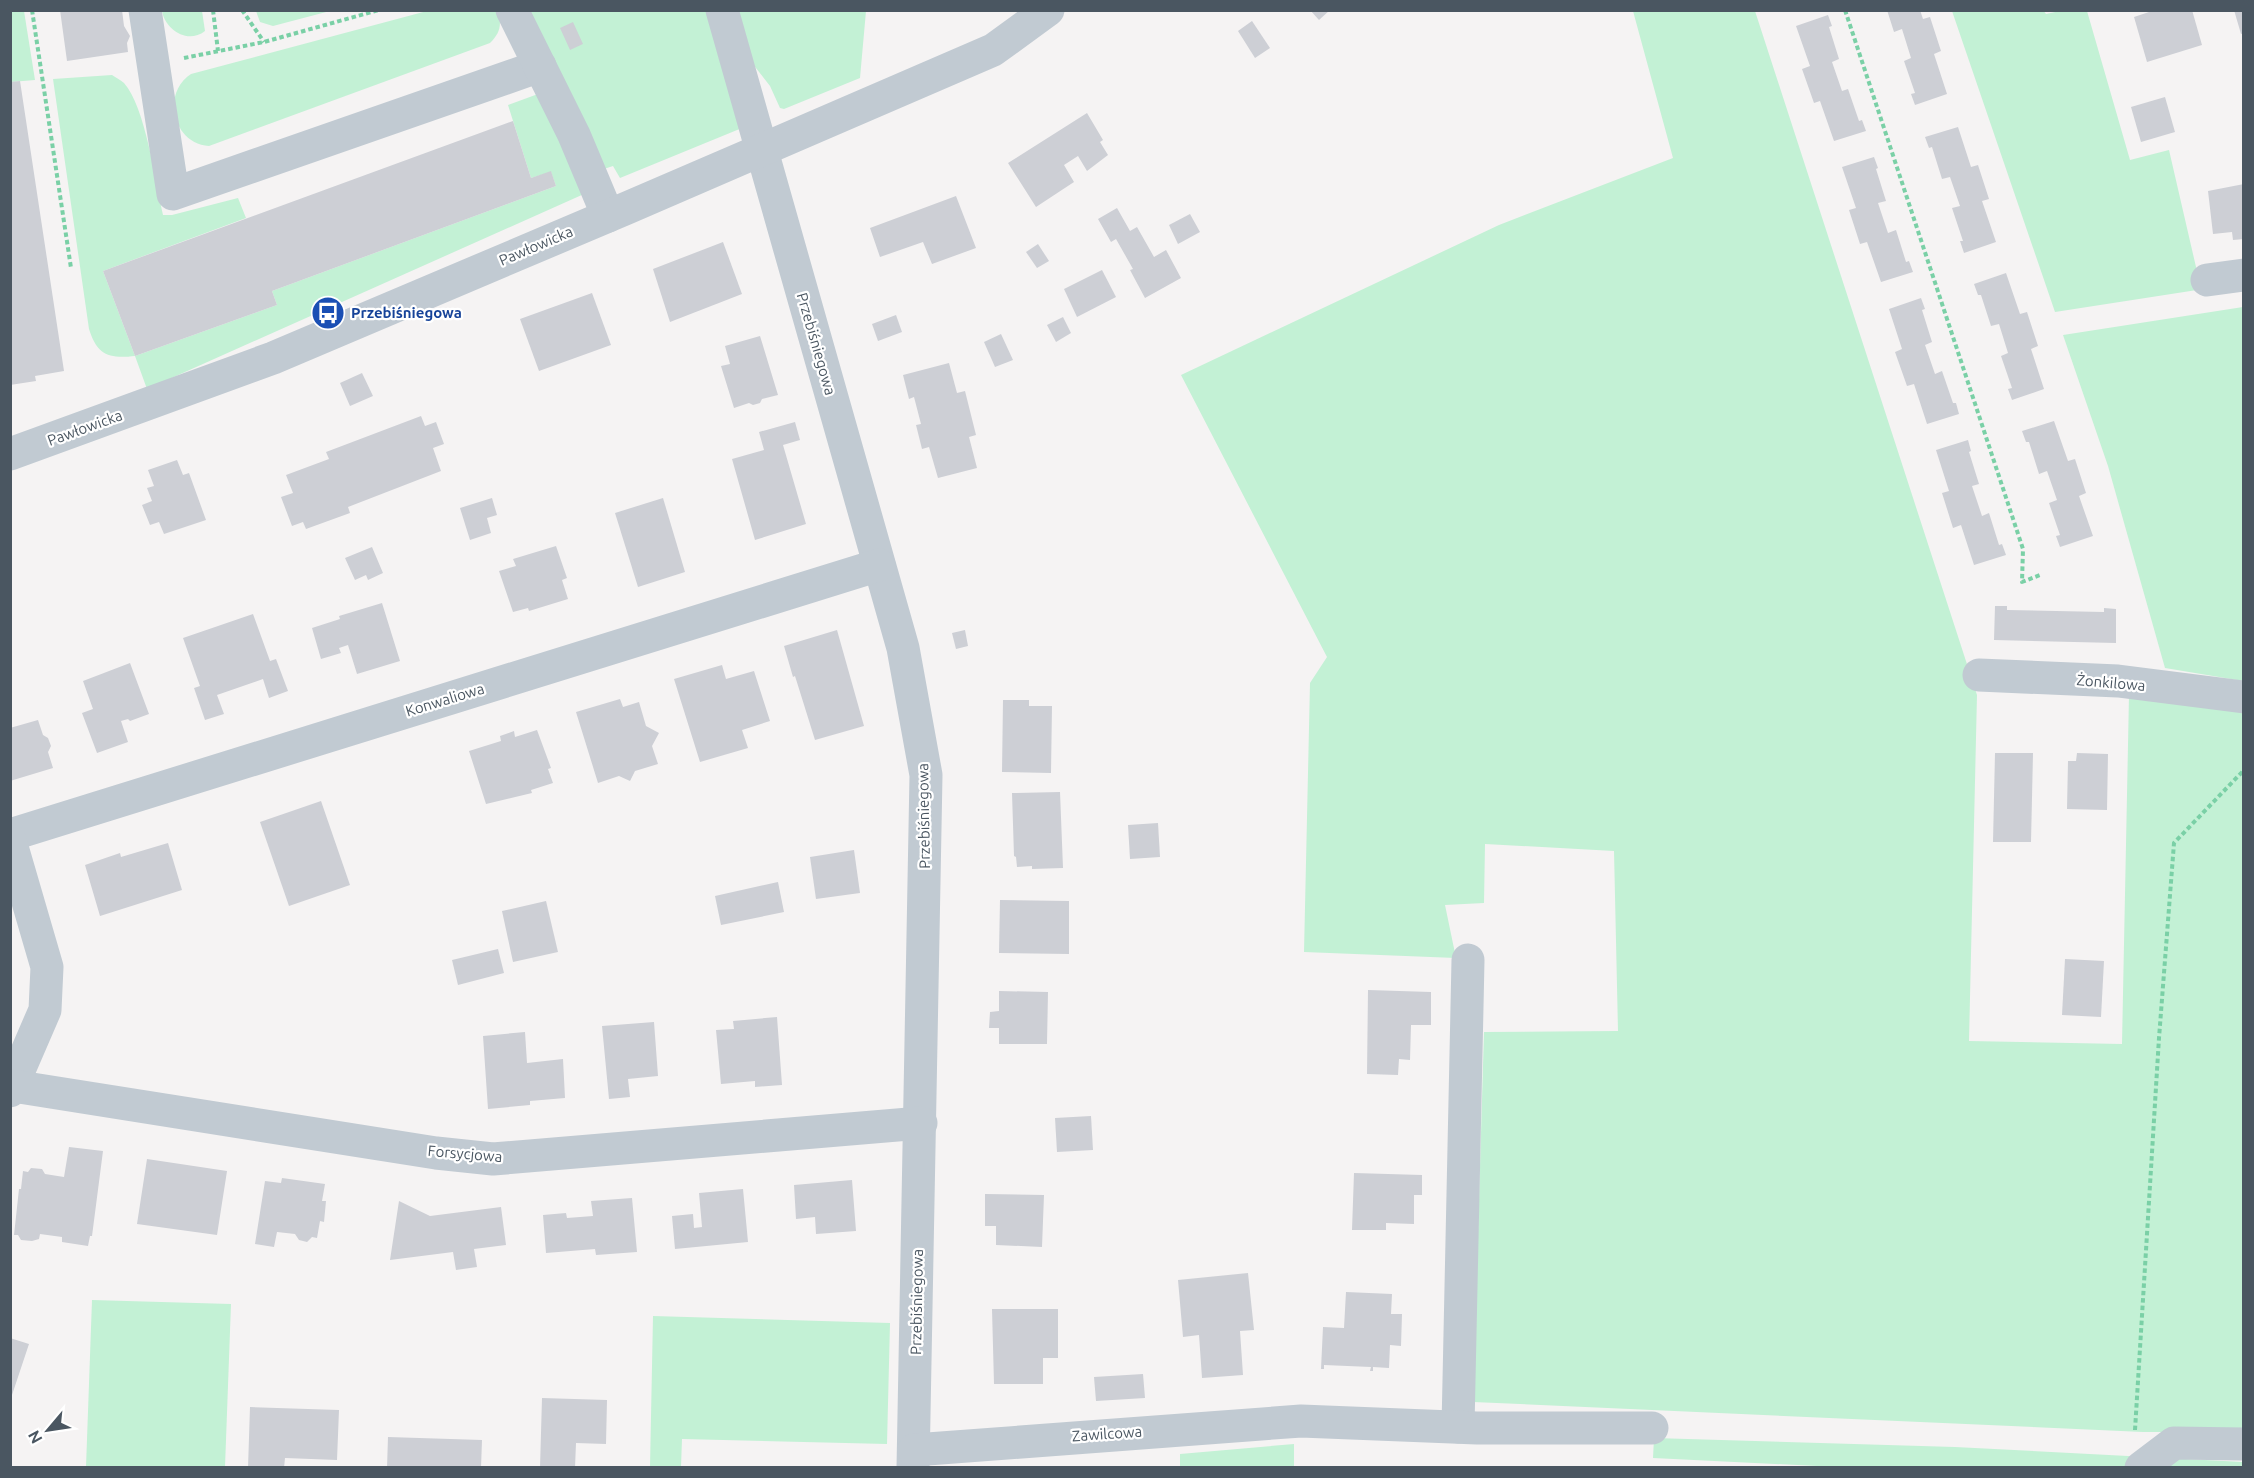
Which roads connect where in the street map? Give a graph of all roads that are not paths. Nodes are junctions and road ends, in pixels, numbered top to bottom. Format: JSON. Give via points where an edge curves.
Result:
{"nodes":[{"id":1,"x":145,"y":10,"type":"edge"},
{"id":2,"x":512,"y":10,"type":"edge"},
{"id":3,"x":722,"y":10,"type":"edge"},
{"id":4,"x":1048,"y":10,"type":"edge"},
{"id":5,"x":540,"y":66,"type":"junction"},
{"id":6,"x":761,"y":151,"type":"junction"},
{"id":7,"x":609,"y":216,"type":"junction"},
{"id":8,"x":2244,"y":275,"type":"edge"},
{"id":9,"x":2207,"y":280,"type":"dead end"},
{"id":10,"x":10,"y":454,"type":"edge"},
{"id":11,"x":879,"y":565,"type":"junction"},
{"id":12,"x":1979,"y":675,"type":"dead end"},
{"id":13,"x":2244,"y":697,"type":"edge"},
{"id":14,"x":10,"y":835,"type":"edge"},
{"id":15,"x":10,"y":840,"type":"edge"},
{"id":16,"x":1468,"y":960,"type":"dead end"},
{"id":17,"x":12,"y":1089,"type":"edge"},
{"id":18,"x":921,"y":1123,"type":"junction"},
{"id":19,"x":1458,"y":1427,"type":"junction"},
{"id":20,"x":1652,"y":1428,"type":"dead end"},
{"id":21,"x":2244,"y":1444,"type":"edge"},
{"id":22,"x":2138,"y":1454,"type":"edge"},
{"id":23,"x":914,"y":1459,"type":"edge"}],
"edges":[{"from":1,"to":5,"type":"street","via":[[173,194]]},
{"from":2,"to":5,"type":"street"},
{"from":3,"to":6,"type":"street","name":"Przebiśniegowa"},
{"from":4,"to":6,"type":"street","name":"Pawłowicka","via":[[993,50]]},
{"from":5,"to":7,"type":"street"},
{"from":6,"to":7,"type":"street","name":"Pawłowicka"},
{"from":6,"to":11,"type":"street","name":"Przebiśniegowa"},
{"from":7,"to":10,"type":"street","name":"Pawłowicka","via":[[273,358]]},
{"from":8,"to":9,"type":"street"},
{"from":11,"to":14,"type":"street","name":"Konwaliowa"},
{"from":11,"to":18,"type":"street","name":"Przebiśniegowa","via":[[903,648],[926,776]]},
{"from":12,"to":13,"type":"street","name":"Żonkilowa","via":[[2118,681]]},
{"from":15,"to":17,"type":"street","name":"Forsycjowa","via":[[47,967],[45,1010]]},
{"from":16,"to":19,"type":"street"},
{"from":17,"to":18,"type":"street","name":"Forsycjowa","via":[[493,1159]]},
{"from":18,"to":23,"type":"street","name":"Przebiśniegowa"},
{"from":19,"to":20,"type":"street","name":"Zawilcowa"},
{"from":19,"to":23,"type":"street","name":"Zawilcowa","via":[[1301,1421]]},
{"from":21,"to":22,"type":"street","via":[[2174,1443]]}]}
